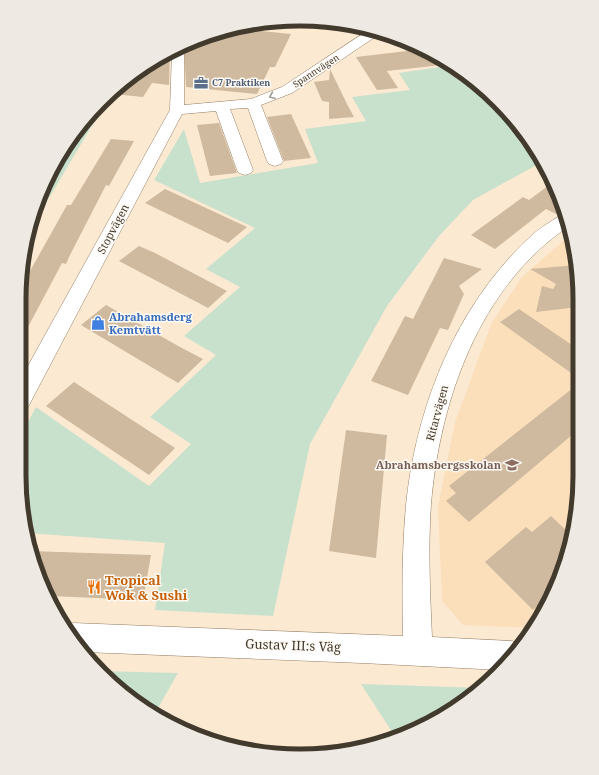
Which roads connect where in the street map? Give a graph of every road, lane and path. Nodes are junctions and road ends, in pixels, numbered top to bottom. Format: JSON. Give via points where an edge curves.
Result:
{"nodes":[{"id":1,"x":370,"y":35,"type":"edge"},
{"id":2,"x":178,"y":55,"type":"edge"},
{"id":3,"x":253,"y":103,"type":"junction"},
{"id":4,"x":222,"y":106,"type":"junction"},
{"id":5,"x":177,"y":110,"type":"junction"},
{"id":6,"x":275,"y":161,"type":"dead end"},
{"id":7,"x":245,"y":170,"type":"dead end"},
{"id":8,"x":562,"y":223,"type":"edge"},
{"id":9,"x":26,"y":390,"type":"edge"},
{"id":10,"x":80,"y":637,"type":"edge"},
{"id":11,"x":418,"y":651,"type":"junction"},
{"id":12,"x":505,"y":656,"type":"edge"}],
"edges":[{"from":1,"to":3,"type":"street","name":"Spannvägen","one_way":true,"via":[[286,90]]},
{"from":2,"to":5,"type":"street","name":"Stopvägen"},
{"from":3,"to":4,"type":"street","name":"Spannvägen"},
{"from":3,"to":6,"type":"street"},
{"from":4,"to":5,"type":"street","name":"Spannvägen"},
{"from":4,"to":7,"type":"street"},
{"from":5,"to":9,"type":"street","name":"Stopvägen"},
{"from":8,"to":11,"type":"street","name":"Ritarvägen","via":[[536,241],[507,271],[481,307],[453,361],[436,408],[423,474],[416,545]]},
{"from":10,"to":11,"type":"street","name":"Gustav III:s Väg"},
{"from":11,"to":12,"type":"street","name":"Gustav III:s Väg"}]}
